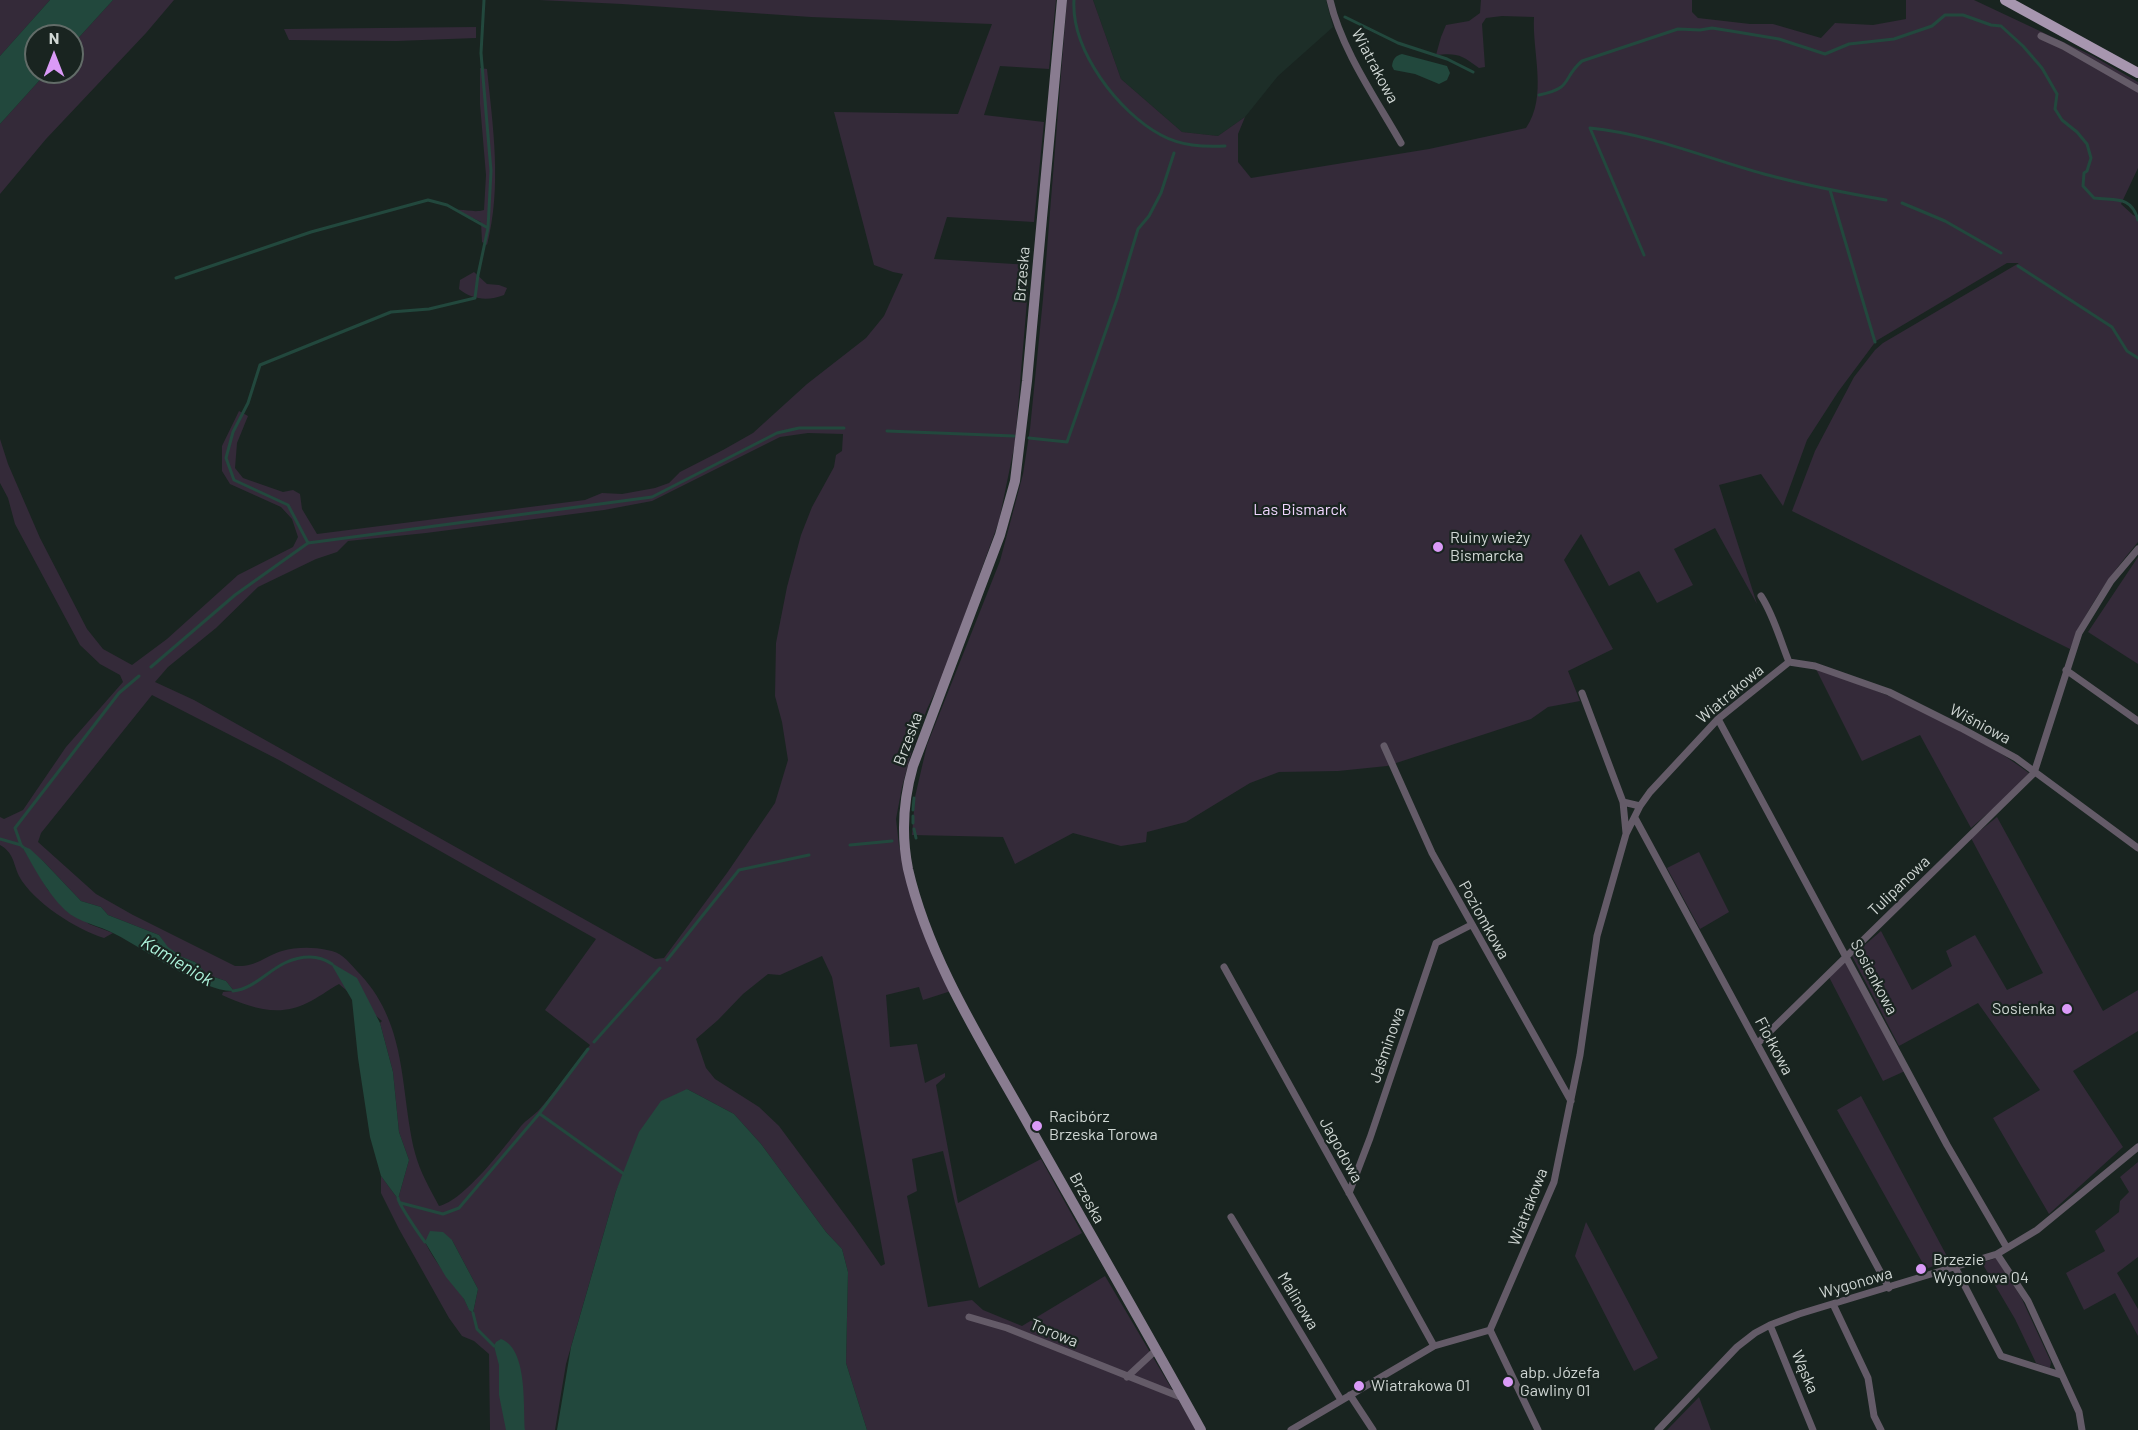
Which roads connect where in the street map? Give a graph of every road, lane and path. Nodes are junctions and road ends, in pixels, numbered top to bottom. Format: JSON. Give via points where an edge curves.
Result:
{"nodes":[{"id":1,"x":1062,"y":0,"type":"edge"},
{"id":2,"x":1330,"y":0,"type":"edge"},
{"id":3,"x":2006,"y":0,"type":"edge"},
{"id":4,"x":2041,"y":36,"type":"dead end"},
{"id":5,"x":2138,"y":73,"type":"edge"},
{"id":6,"x":2138,"y":88,"type":"edge"},
{"id":7,"x":1401,"y":143,"type":"dead end"},
{"id":8,"x":2138,"y":549,"type":"edge"},
{"id":9,"x":1761,"y":596,"type":"dead end"},
{"id":10,"x":1789,"y":663,"type":"junction"},
{"id":11,"x":2066,"y":670,"type":"junction"},
{"id":12,"x":1582,"y":693,"type":"dead end"},
{"id":13,"x":1718,"y":719,"type":"junction"},
{"id":14,"x":2138,"y":721,"type":"edge"},
{"id":15,"x":1384,"y":746,"type":"dead end"},
{"id":16,"x":2034,"y":773,"type":"junction"},
{"id":17,"x":1623,"y":802,"type":"junction"},
{"id":18,"x":1640,"y":806,"type":"junction"},
{"id":19,"x":1635,"y":818,"type":"junction"},
{"id":20,"x":1626,"y":834,"type":"junction"},
{"id":21,"x":2138,"y":848,"type":"edge"},
{"id":22,"x":1471,"y":924,"type":"junction"},
{"id":23,"x":1847,"y":956,"type":"junction"},
{"id":24,"x":1224,"y":967,"type":"dead end"},
{"id":25,"x":1758,"y":1043,"type":"junction"},
{"id":26,"x":1571,"y":1101,"type":"junction"},
{"id":27,"x":2138,"y":1147,"type":"edge"},
{"id":28,"x":1349,"y":1193,"type":"junction"},
{"id":29,"x":1231,"y":1216,"type":"dead end"},
{"id":30,"x":2007,"y":1248,"type":"junction"},
{"id":31,"x":1997,"y":1254,"type":"junction"},
{"id":32,"x":1955,"y":1267,"type":"junction"},
{"id":33,"x":1889,"y":1288,"type":"junction"},
{"id":34,"x":1833,"y":1304,"type":"junction"},
{"id":35,"x":969,"y":1317,"type":"dead end"},
{"id":36,"x":1770,"y":1325,"type":"junction"},
{"id":37,"x":1491,"y":1330,"type":"junction"},
{"id":38,"x":1434,"y":1347,"type":"junction"},
{"id":39,"x":1156,"y":1350,"type":"junction"},
{"id":40,"x":2061,"y":1375,"type":"junction"},
{"id":41,"x":1127,"y":1377,"type":"junction"},
{"id":42,"x":1350,"y":1395,"type":"junction"},
{"id":43,"x":1183,"y":1398,"type":"junction"},
{"id":44,"x":1341,"y":1400,"type":"junction"},
{"id":45,"x":1201,"y":1430,"type":"edge"},
{"id":46,"x":1291,"y":1430,"type":"edge"},
{"id":47,"x":1373,"y":1430,"type":"edge"},
{"id":48,"x":1538,"y":1430,"type":"edge"},
{"id":49,"x":1658,"y":1430,"type":"edge"},
{"id":50,"x":1813,"y":1430,"type":"edge"},
{"id":51,"x":1881,"y":1430,"type":"edge"},
{"id":52,"x":2082,"y":1430,"type":"edge"}],
"edges":[{"from":1,"to":39,"type":"street","name":"Brzeska","via":[[1016,481],[1000,535],[913,766],[903,827],[917,903],[958,998]]},
{"from":2,"to":7,"type":"street","name":"Wiatrakowa","via":[[1346,43]]},
{"from":3,"to":5,"type":"main road"},
{"from":4,"to":6,"type":"street"},
{"from":8,"to":11,"type":"street","via":[[2079,633]]},
{"from":9,"to":10,"type":"street","via":[[1771,611]]},
{"from":10,"to":13,"type":"street","name":"Wiatrakowa"},
{"from":10,"to":16,"type":"street","name":"Wiśniowa","via":[[1815,666],[1889,692],[2007,753]]},
{"from":11,"to":14,"type":"street"},
{"from":11,"to":16,"type":"street"},
{"from":12,"to":17,"type":"street","name":"Wiatrakowa"},
{"from":13,"to":18,"type":"street","name":"Wiatrakowa"},
{"from":13,"to":23,"type":"street","name":"Sosienkowa"},
{"from":15,"to":22,"type":"street","name":"Poziomkowa","via":[[1432,854]]},
{"from":16,"to":21,"type":"street","name":"Wiśniowa"},
{"from":16,"to":23,"type":"street","name":"Tulipanowa"},
{"from":17,"to":18,"type":"street"},
{"from":17,"to":20,"type":"street","name":"Wiatrakowa"},
{"from":18,"to":19,"type":"street","name":"Wiatrakowa"},
{"from":19,"to":20,"type":"street","name":"Wiatrakowa"},
{"from":19,"to":25,"type":"street","name":"Fiołkowa"},
{"from":20,"to":26,"type":"street","name":"Wiatrakowa","via":[[1597,936]]},
{"from":22,"to":26,"type":"street","name":"Poziomkowa"},
{"from":22,"to":28,"type":"street","name":"Jaśminowa","via":[[1436,943]]},
{"from":23,"to":25,"type":"street","name":"Tulipanowa"},
{"from":23,"to":30,"type":"street","name":"Sosienkowa","via":[[1947,1145]]},
{"from":24,"to":28,"type":"street","name":"Jagodowa"},
{"from":25,"to":33,"type":"street","name":"Fiołkowa"},
{"from":26,"to":37,"type":"street","name":"Wiatrakowa","via":[[1554,1182]]},
{"from":27,"to":30,"type":"street","name":"Wygonowa","via":[[2037,1230]]},
{"from":28,"to":38,"type":"street","name":"Jagodowa"},
{"from":29,"to":44,"type":"street","name":"Malinowa"},
{"from":30,"to":31,"type":"street","name":"Wygonowa"},
{"from":31,"to":32,"type":"street","name":"Wygonowa"},
{"from":31,"to":40,"type":"street","via":[[2028,1301]]},
{"from":32,"to":33,"type":"street","name":"Wygonowa"},
{"from":32,"to":40,"type":"street","via":[[2001,1356]]},
{"from":33,"to":34,"type":"street","name":"Wygonowa"},
{"from":34,"to":36,"type":"street","name":"Wygonowa"},
{"from":34,"to":51,"type":"street","via":[[1868,1378],[1874,1416]]},
{"from":35,"to":41,"type":"street","name":"Torowa","via":[[1007,1328]]},
{"from":36,"to":49,"type":"street","name":"Wygonowa","via":[[1737,1347]]},
{"from":36,"to":50,"type":"street","name":"Wąska"},
{"from":37,"to":38,"type":"street"},
{"from":37,"to":48,"type":"street"},
{"from":38,"to":42,"type":"street"},
{"from":39,"to":41,"type":"street"},
{"from":39,"to":43,"type":"street","name":"Brzeska"},
{"from":40,"to":52,"type":"street","via":[[2079,1412]]},
{"from":41,"to":43,"type":"street","name":"Torowa"},
{"from":42,"to":44,"type":"street"},
{"from":42,"to":47,"type":"street"},
{"from":43,"to":45,"type":"street","name":"Brzeska"},
{"from":44,"to":46,"type":"street"}]}
